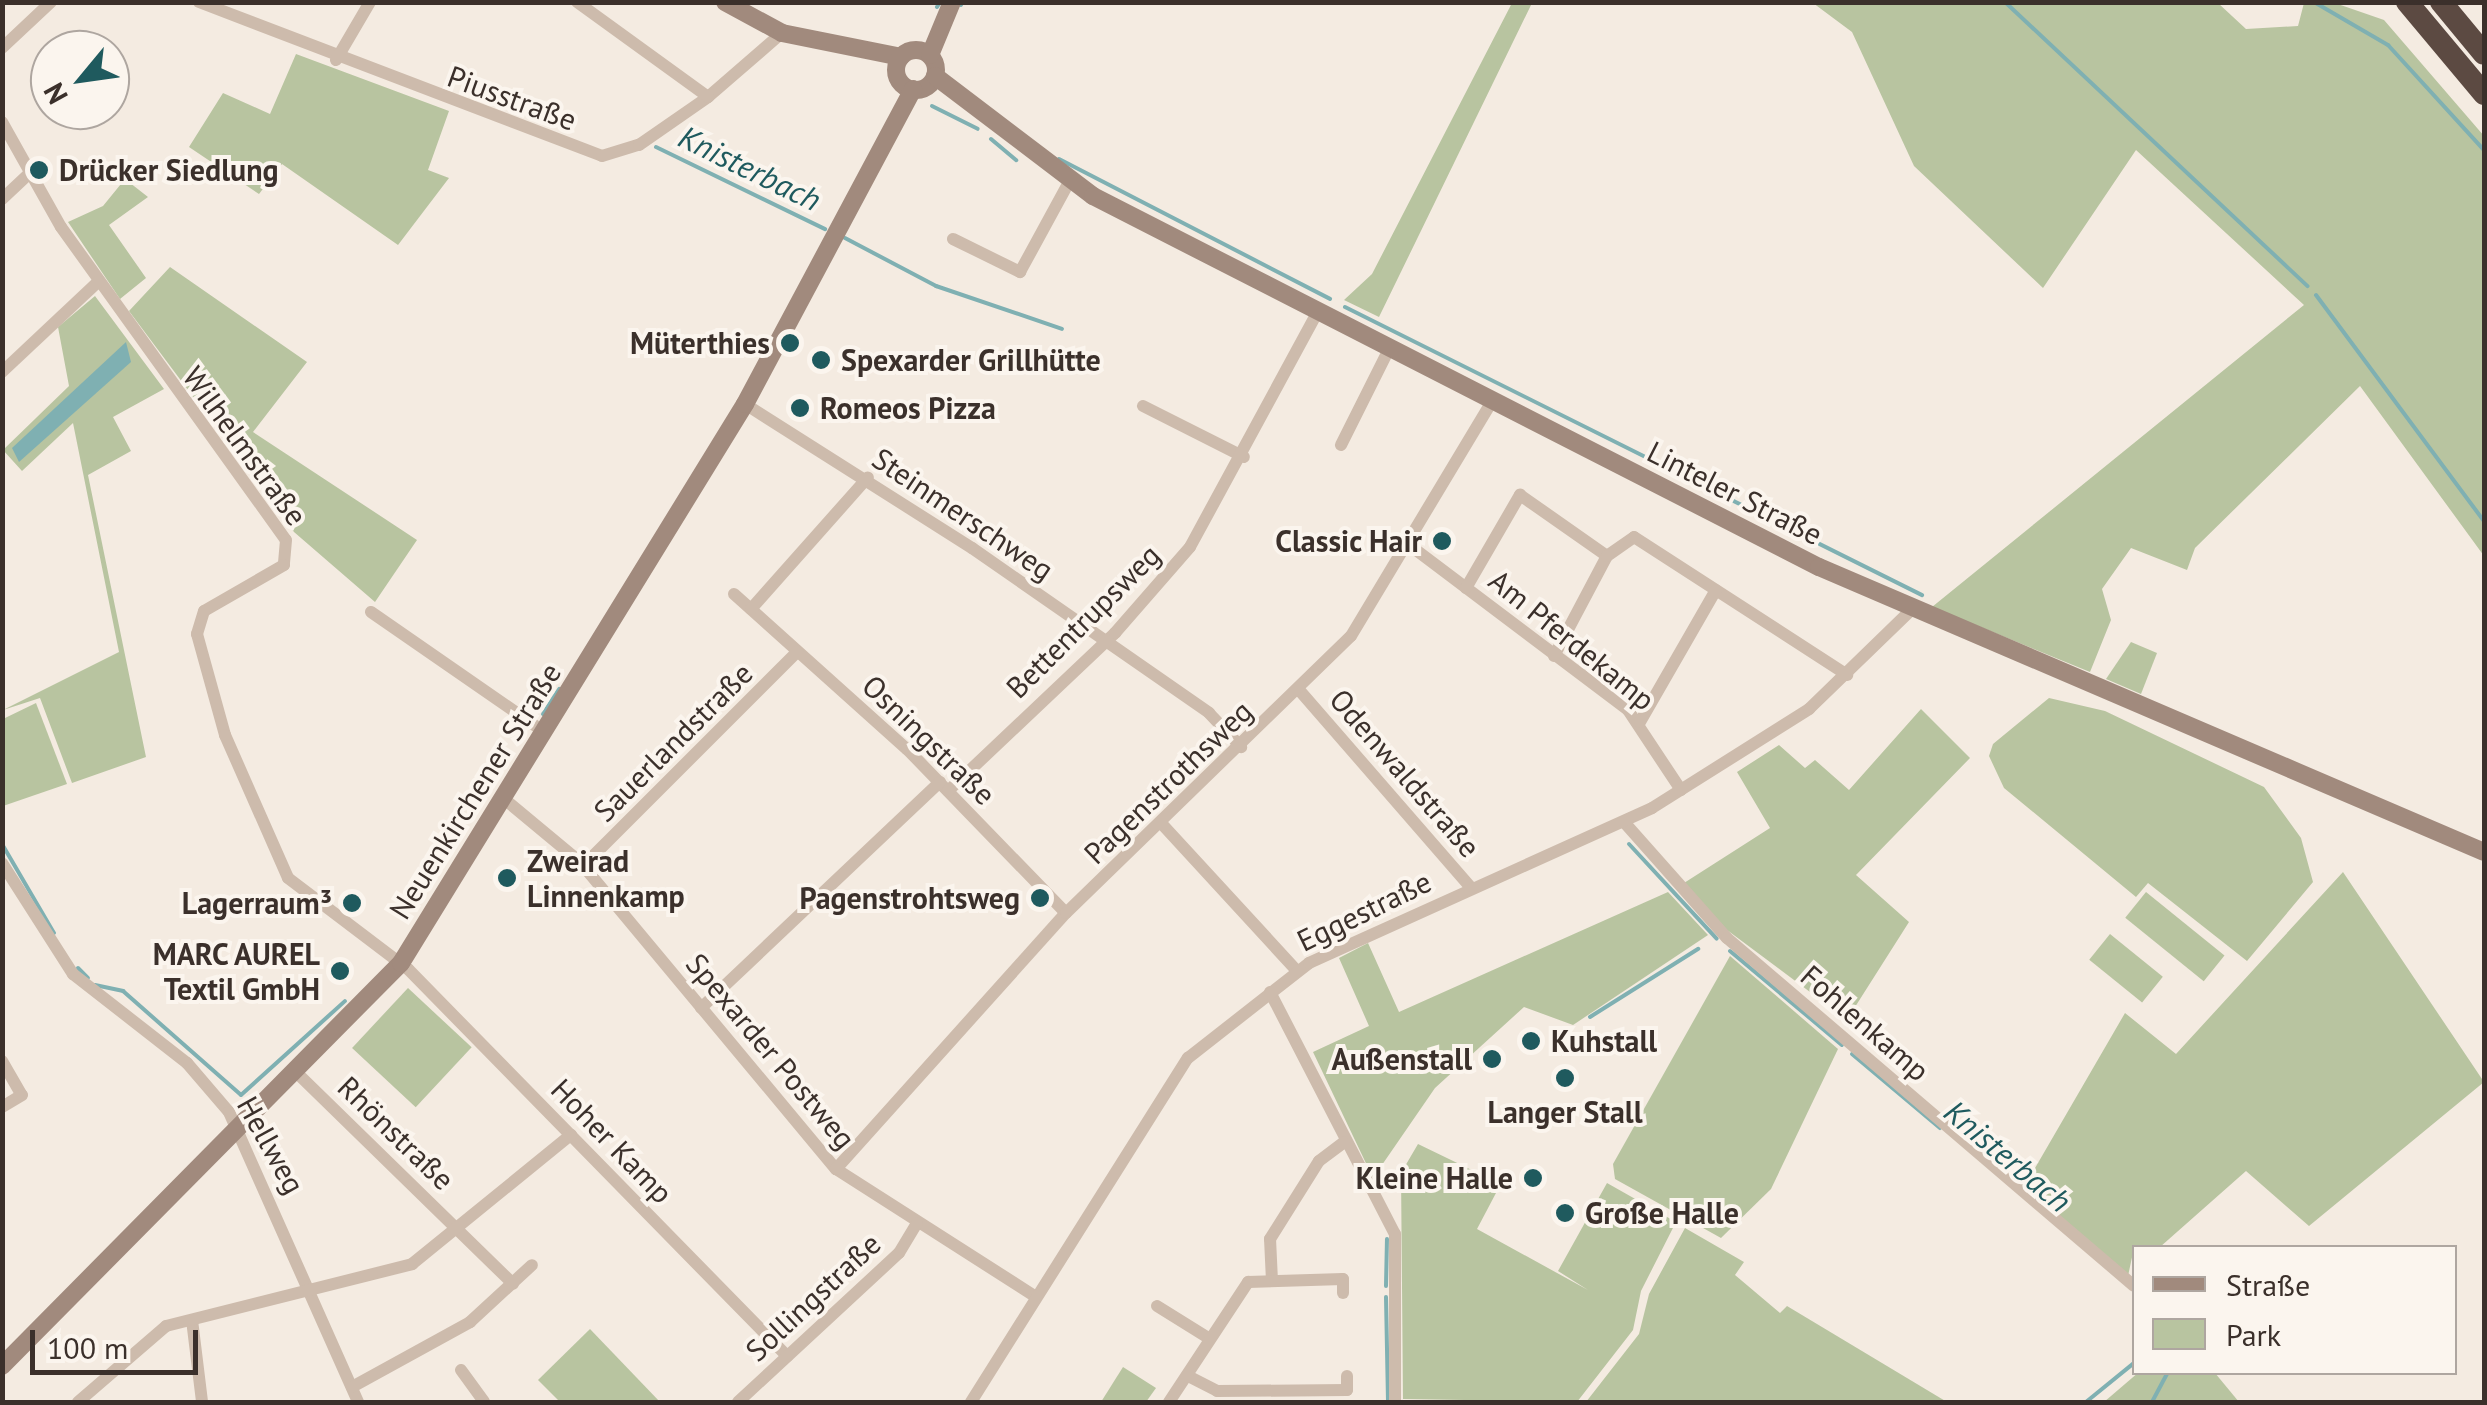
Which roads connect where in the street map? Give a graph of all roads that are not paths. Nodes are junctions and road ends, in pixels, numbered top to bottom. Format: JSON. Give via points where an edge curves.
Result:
{"nodes":[{"id":1,"x":51,"y":2,"type":"edge"},
{"id":2,"x":199,"y":2,"type":"edge"},
{"id":3,"x":370,"y":2,"type":"edge"},
{"id":4,"x":577,"y":2,"type":"edge"},
{"id":5,"x":724,"y":2,"type":"edge"},
{"id":6,"x":950,"y":2,"type":"edge"},
{"id":7,"x":2407,"y":2,"type":"edge"},
{"id":8,"x":2441,"y":2,"type":"edge"},
{"id":9,"x":782,"y":33,"type":"junction"},
{"id":10,"x":2,"y":48,"type":"edge"},
{"id":11,"x":924,"y":53,"type":"junction"},
{"id":12,"x":2484,"y":54,"type":"edge"},
{"id":13,"x":336,"y":60,"type":"junction"},
{"id":14,"x":912,"y":77,"type":"junction"},
{"id":15,"x":2484,"y":94,"type":"edge"},
{"id":16,"x":708,"y":97,"type":"junction"},
{"id":17,"x":2,"y":122,"type":"edge"},
{"id":18,"x":31,"y":172,"type":"junction"},
{"id":19,"x":1069,"y":182,"type":"junction"},
{"id":20,"x":2,"y":199,"type":"edge"},
{"id":21,"x":953,"y":239,"type":"dead end"},
{"id":22,"x":98,"y":282,"type":"junction"},
{"id":23,"x":1318,"y":311,"type":"junction"},
{"id":24,"x":1390,"y":348,"type":"junction"},
{"id":25,"x":2,"y":372,"type":"edge"},
{"id":26,"x":1492,"y":402,"type":"junction"},
{"id":27,"x":745,"y":404,"type":"junction"},
{"id":28,"x":1143,"y":406,"type":"dead end"},
{"id":29,"x":1341,"y":445,"type":"dead end"},
{"id":30,"x":1244,"y":458,"type":"junction"},
{"id":31,"x":868,"y":477,"type":"junction"},
{"id":32,"x":1412,"y":547,"type":"junction"},
{"id":33,"x":1607,"y":556,"type":"junction"},
{"id":34,"x":1466,"y":588,"type":"junction"},
{"id":35,"x":1716,"y":590,"type":"junction"},
{"id":36,"x":734,"y":594,"type":"dead end"},
{"id":37,"x":751,"y":609,"type":"junction"},
{"id":38,"x":1911,"y":610,"type":"junction"},
{"id":39,"x":371,"y":612,"type":"dead end"},
{"id":40,"x":1104,"y":640,"type":"junction"},
{"id":41,"x":798,"y":652,"type":"junction"},
{"id":42,"x":1554,"y":656,"type":"junction"},
{"id":43,"x":1847,"y":675,"type":"junction"},
{"id":44,"x":1300,"y":692,"type":"junction"},
{"id":45,"x":1640,"y":722,"type":"junction"},
{"id":46,"x":544,"y":732,"type":"junction"},
{"id":47,"x":1242,"y":747,"type":"junction"},
{"id":48,"x":944,"y":787,"type":"junction"},
{"id":49,"x":1681,"y":790,"type":"junction"},
{"id":50,"x":503,"y":798,"type":"junction"},
{"id":51,"x":1624,"y":822,"type":"junction"},
{"id":52,"x":1161,"y":823,"type":"junction"},
{"id":53,"x":2484,"y":852,"type":"edge"},
{"id":54,"x":2,"y":864,"type":"edge"},
{"id":55,"x":583,"y":866,"type":"junction"},
{"id":56,"x":1472,"y":888,"type":"junction"},
{"id":57,"x":1066,"y":913,"type":"junction"},
{"id":58,"x":400,"y":963,"type":"junction"},
{"id":59,"x":1297,"y":970,"type":"junction"},
{"id":60,"x":1270,"y":992,"type":"junction"},
{"id":61,"x":702,"y":1008,"type":"junction"},
{"id":62,"x":2,"y":1060,"type":"edge"},
{"id":63,"x":299,"y":1075,"type":"junction"},
{"id":64,"x":2,"y":1089,"type":"edge"},
{"id":65,"x":5,"y":1105,"type":"edge"},
{"id":66,"x":238,"y":1132,"type":"junction"},
{"id":67,"x":571,"y":1135,"type":"junction"},
{"id":68,"x":1344,"y":1142,"type":"junction"},
{"id":69,"x":836,"y":1169,"type":"junction"},
{"id":70,"x":917,"y":1223,"type":"junction"},
{"id":71,"x":457,"y":1227,"type":"junction"},
{"id":72,"x":532,"y":1265,"type":"dead end"},
{"id":73,"x":1272,"y":1281,"type":"junction"},
{"id":74,"x":513,"y":1284,"type":"junction"},
{"id":75,"x":2132,"y":1284,"type":"edge"},
{"id":76,"x":1343,"y":1293,"type":"dead end"},
{"id":77,"x":316,"y":1294,"type":"junction"},
{"id":78,"x":1036,"y":1296,"type":"junction"},
{"id":79,"x":1156,"y":1306,"type":"dead end"},
{"id":80,"x":192,"y":1320,"type":"junction"},
{"id":81,"x":1210,"y":1340,"type":"junction"},
{"id":82,"x":787,"y":1356,"type":"junction"},
{"id":83,"x":5,"y":1359,"type":"edge"},
{"id":84,"x":461,"y":1370,"type":"dead end"},
{"id":85,"x":1188,"y":1376,"type":"junction"},
{"id":86,"x":1347,"y":1376,"type":"dead end"},
{"id":87,"x":352,"y":1387,"type":"junction"},
{"id":88,"x":78,"y":1402,"type":"edge"},
{"id":89,"x":202,"y":1402,"type":"edge"},
{"id":90,"x":358,"y":1402,"type":"edge"},
{"id":91,"x":484,"y":1402,"type":"edge"},
{"id":92,"x":738,"y":1402,"type":"edge"},
{"id":93,"x":971,"y":1402,"type":"edge"},
{"id":94,"x":1168,"y":1402,"type":"edge"},
{"id":95,"x":1395,"y":1402,"type":"edge"}],
"edges":[{"from":1,"to":10,"type":"street"},
{"from":2,"to":13,"type":"street","name":"Piusstraße"},
{"from":3,"to":13,"type":"street"},
{"from":4,"to":16,"type":"street"},
{"from":5,"to":9,"type":"street"},
{"from":6,"to":11,"type":"street"},
{"from":7,"to":15,"type":"highway"},
{"from":8,"to":12,"type":"highway"},
{"from":9,"to":14,"type":"street"},
{"from":9,"to":16,"type":"street","name":"Piusstraße"},
{"from":11,"to":14,"type":"street"},
{"from":11,"to":14,"type":"street"},
{"from":13,"to":16,"type":"street","name":"Piusstraße","via":[[602,156],[639,145]]},
{"from":14,"to":19,"type":"street","name":"Linteler Straße"},
{"from":14,"to":27,"type":"street","name":"Neuenkirchener Straße"},
{"from":17,"to":18,"type":"street","name":"Wilhelmstraße"},
{"from":18,"to":20,"type":"street"},
{"from":18,"to":22,"type":"street","name":"Wilhelmstraße"},
{"from":19,"to":21,"type":"street","via":[[1020,272]]},
{"from":19,"to":23,"type":"street","name":"Linteler Straße"},
{"from":22,"to":25,"type":"street"},
{"from":22,"to":58,"type":"street","name":"Wilhelmstraße","via":[[286,540],[279,570],[197,624],[220,719],[270,842],[302,892]]},
{"from":23,"to":24,"type":"street","name":"Linteler Straße"},
{"from":23,"to":30,"type":"street","name":"Bettentrupsweg"},
{"from":24,"to":26,"type":"street","name":"Linteler Straße"},
{"from":24,"to":29,"type":"street"},
{"from":26,"to":32,"type":"street","name":"Pagenstrothsweg"},
{"from":26,"to":38,"type":"street","name":"Linteler Straße"},
{"from":27,"to":31,"type":"street","name":"Steinmerschweg"},
{"from":27,"to":46,"type":"street","name":"Neuenkirchener Straße"},
{"from":28,"to":30,"type":"street"},
{"from":30,"to":40,"type":"street","name":"Bettentrupsweg","via":[[1190,548]]},
{"from":31,"to":37,"type":"street"},
{"from":31,"to":40,"type":"street","name":"Steinmerschweg"},
{"from":32,"to":34,"type":"street","name":"Am Pferdekamp"},
{"from":32,"to":44,"type":"street","name":"Pagenstrothsweg"},
{"from":33,"to":34,"type":"street","via":[[1520,495]]},
{"from":33,"to":35,"type":"street","via":[[1634,537]]},
{"from":33,"to":42,"type":"street"},
{"from":34,"to":42,"type":"street","name":"Am Pferdekamp"},
{"from":35,"to":43,"type":"street"},
{"from":35,"to":45,"type":"street"},
{"from":36,"to":37,"type":"street","name":"Osningstraße"},
{"from":37,"to":41,"type":"street","name":"Osningstraße"},
{"from":38,"to":43,"type":"street","name":"Eggestraße"},
{"from":38,"to":53,"type":"street","name":"Linteler Straße"},
{"from":39,"to":46,"type":"street"},
{"from":40,"to":47,"type":"street","name":"Steinmerschweg","via":[[1210,713]]},
{"from":40,"to":48,"type":"street","name":"Bettentrupsweg"},
{"from":41,"to":48,"type":"street","name":"Osningstraße"},
{"from":41,"to":55,"type":"street","name":"Sauerlandstraße"},
{"from":42,"to":45,"type":"street","name":"Am Pferdekamp"},
{"from":43,"to":49,"type":"street","name":"Eggestraße"},
{"from":44,"to":47,"type":"street","name":"Pagenstrothsweg"},
{"from":44,"to":56,"type":"street","name":"Odenwaldstraße"},
{"from":45,"to":49,"type":"street","name":"Am Pferdekamp"},
{"from":46,"to":50,"type":"street","name":"Neuenkirchener Straße"},
{"from":47,"to":52,"type":"street","name":"Pagenstrothsweg"},
{"from":48,"to":57,"type":"street","name":"Osningstraße"},
{"from":48,"to":61,"type":"street","name":"Bettentrupsweg"},
{"from":49,"to":51,"type":"street","name":"Eggestraße"},
{"from":50,"to":55,"type":"street","name":"Spexarder Postweg"},
{"from":50,"to":58,"type":"street","name":"Neuenkirchener Straße"},
{"from":51,"to":56,"type":"street","name":"Eggestraße"},
{"from":51,"to":75,"type":"street","name":"Fohlenkamp","via":[[1727,938]]},
{"from":52,"to":57,"type":"street","name":"Pagenstrothsweg"},
{"from":52,"to":59,"type":"street"},
{"from":54,"to":66,"type":"street","name":"Hellweg","via":[[73,974],[187,1062]]},
{"from":55,"to":61,"type":"street","name":"Spexarder Postweg"},
{"from":56,"to":59,"type":"street","name":"Eggestraße"},
{"from":57,"to":69,"type":"street","name":"Pagenstrothsweg"},
{"from":58,"to":63,"type":"street","name":"Neuenkirchener Straße"},
{"from":58,"to":67,"type":"street","name":"Hoher Kamp"},
{"from":59,"to":60,"type":"street","name":"Eggestraße"},
{"from":60,"to":68,"type":"street"},
{"from":60,"to":78,"type":"street","name":"Eggestraße","via":[[1177,1069]]},
{"from":61,"to":69,"type":"street","name":"Spexarder Postweg"},
{"from":62,"to":65,"type":"street","via":[[22,1095]]},
{"from":63,"to":66,"type":"street","name":"Neuenkirchener Straße"},
{"from":63,"to":71,"type":"street","name":"Rhönstraße"},
{"from":64,"to":65,"type":"street"},
{"from":66,"to":77,"type":"street","name":"Hellweg"},
{"from":66,"to":83,"type":"street","name":"Neuenkirchener Straße"},
{"from":67,"to":71,"type":"street"},
{"from":67,"to":82,"type":"street","name":"Hoher Kamp"},
{"from":68,"to":73,"type":"street","via":[[1319,1161],[1270,1238]]},
{"from":68,"to":95,"type":"street","via":[[1396,1234]]},
{"from":69,"to":70,"type":"street","name":"Spexarder Postweg"},
{"from":70,"to":78,"type":"street","name":"Spexarder Postweg"},
{"from":70,"to":82,"type":"street","name":"Sollingstraße","via":[[899,1254]]},
{"from":71,"to":74,"type":"street","name":"Rhönstraße"},
{"from":71,"to":77,"type":"street","via":[[394,1273]]},
{"from":72,"to":74,"type":"street"},
{"from":73,"to":76,"type":"street","via":[[1342,1279]]},
{"from":73,"to":81,"type":"street","via":[[1248,1282]]},
{"from":74,"to":87,"type":"street","via":[[470,1322]]},
{"from":77,"to":80,"type":"street"},
{"from":77,"to":87,"type":"street","name":"Hellweg"},
{"from":78,"to":93,"type":"street","name":"Eggestraße"},
{"from":79,"to":81,"type":"street"},
{"from":80,"to":88,"type":"street","via":[[140,1342]]},
{"from":80,"to":89,"type":"street"},
{"from":81,"to":85,"type":"street"},
{"from":82,"to":92,"type":"street","name":"Sollingstraße"},
{"from":84,"to":91,"type":"street"},
{"from":85,"to":86,"type":"street","via":[[1217,1391],[1347,1390]]},
{"from":85,"to":94,"type":"street"},
{"from":87,"to":90,"type":"street","name":"Hellweg"}]}
